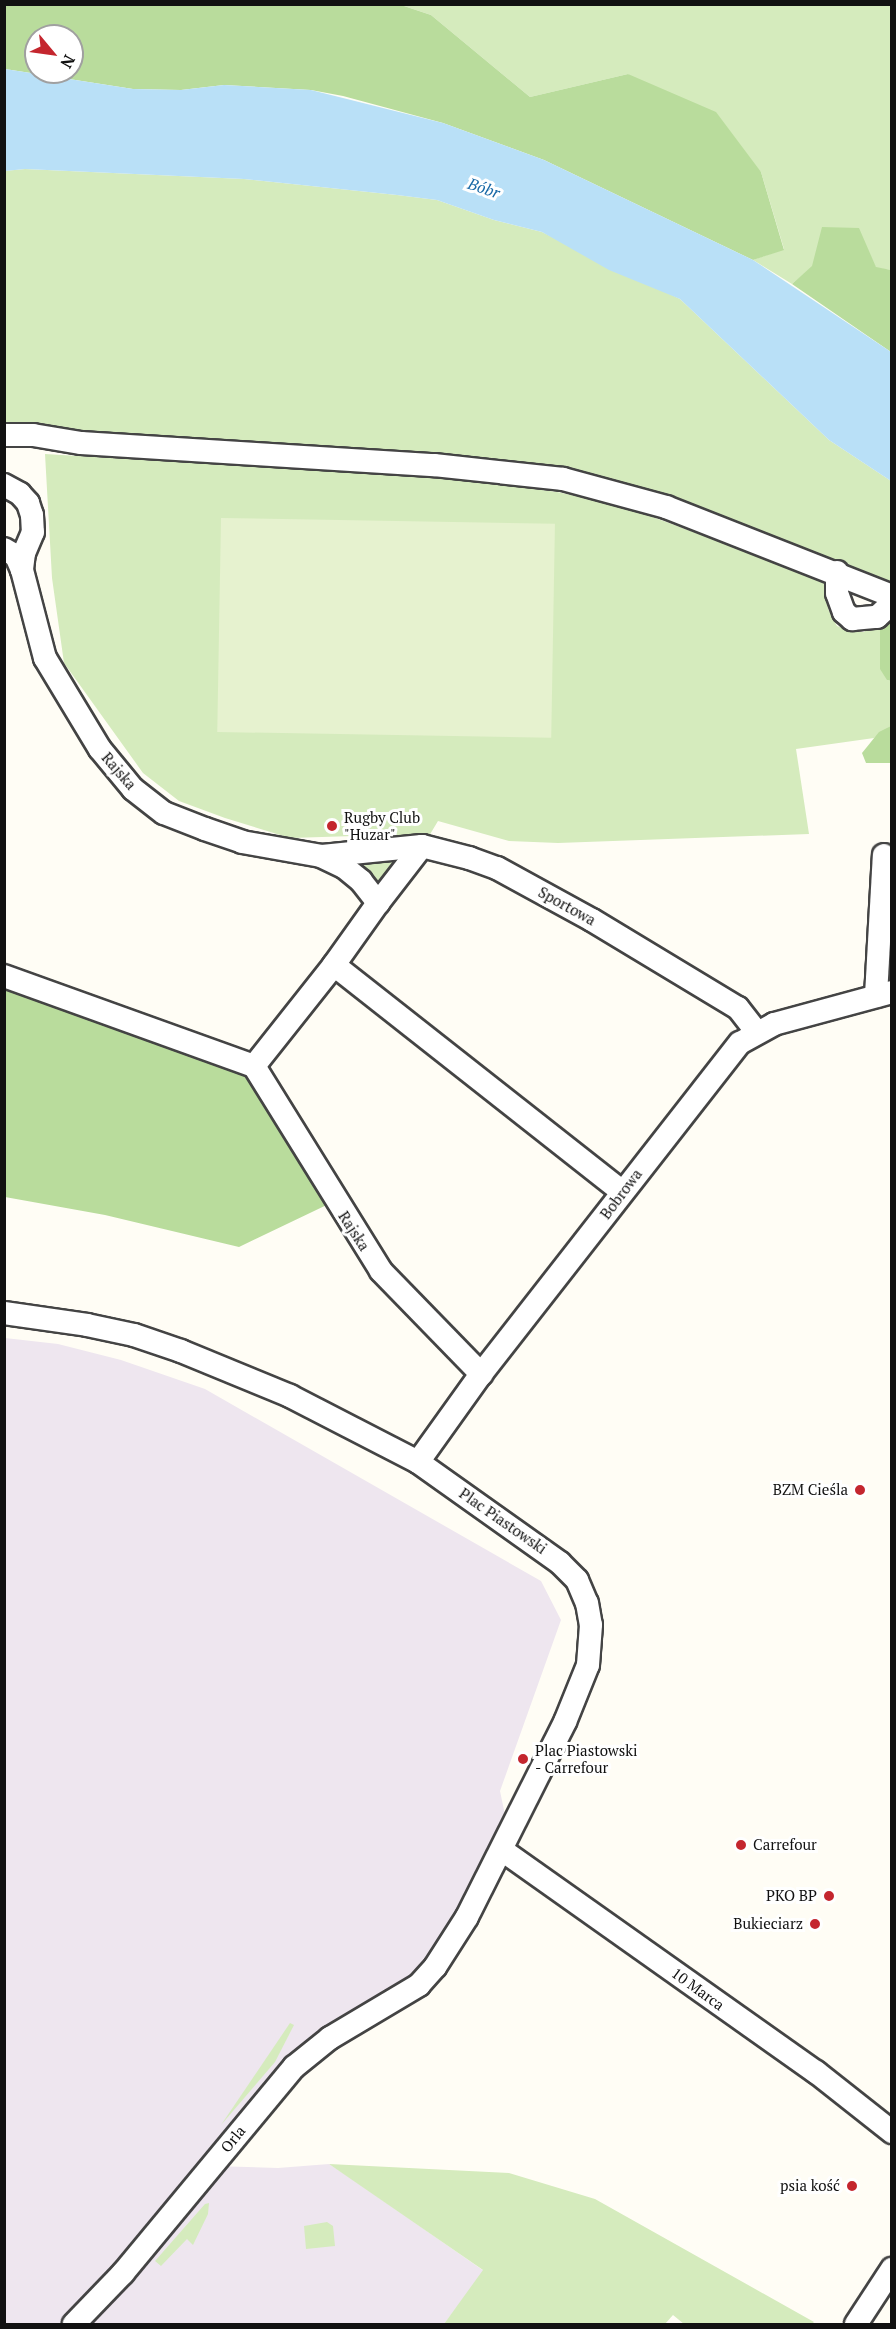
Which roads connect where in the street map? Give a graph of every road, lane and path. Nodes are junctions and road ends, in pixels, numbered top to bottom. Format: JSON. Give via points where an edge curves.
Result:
{"nodes":[{"id":1,"x":4,"y":435,"type":"edge"},
{"id":2,"x":4,"y":485,"type":"edge"},
{"id":3,"x":4,"y":549,"type":"edge"},
{"id":4,"x":22,"y":570,"type":"junction"},
{"id":5,"x":837,"y":572,"type":"junction"},
{"id":6,"x":891,"y":596,"type":"edge"},
{"id":7,"x":891,"y":603,"type":"edge"},
{"id":8,"x":422,"y":846,"type":"junction"},
{"id":9,"x":884,"y":855,"type":"dead end"},
{"id":10,"x":321,"y":856,"type":"junction"},
{"id":11,"x":378,"y":903,"type":"junction"},
{"id":12,"x":334,"y":965,"type":"junction"},
{"id":13,"x":4,"y":976,"type":"edge"},
{"id":14,"x":884,"y":994,"type":"edge"},
{"id":15,"x":757,"y":1032,"type":"junction"},
{"id":16,"x":254,"y":1066,"type":"junction"},
{"id":17,"x":622,"y":1192,"type":"junction"},
{"id":18,"x":4,"y":1313,"type":"edge"},
{"id":19,"x":481,"y":1374,"type":"junction"},
{"id":20,"x":418,"y":1462,"type":"junction"},
{"id":21,"x":502,"y":1850,"type":"junction"},
{"id":22,"x":419,"y":1985,"type":"joint"},
{"id":23,"x":891,"y":2132,"type":"edge"},
{"id":24,"x":891,"y":2269,"type":"edge"},
{"id":25,"x":74,"y":2325,"type":"edge"},
{"id":26,"x":856,"y":2325,"type":"edge"}],
"edges":[{"from":1,"to":5,"type":"street","via":[[434,465],[563,479],[666,507]]},
{"from":2,"to":4,"type":"street","name":"Rajska","via":[[20,494],[32,515],[33,532]]},
{"from":3,"to":4,"type":"street","name":"Rajska","via":[[16,555]]},
{"from":4,"to":10,"type":"street","name":"Rajska","via":[[45,658],[100,749],[134,789],[164,813],[205,829],[242,842]]},
{"from":5,"to":6,"type":"street"},
{"from":5,"to":7,"type":"street","via":[[837,592],[844,612],[852,619],[877,617]]},
{"from":8,"to":10,"type":"street","name":"Rajska"},
{"from":8,"to":11,"type":"street"},
{"from":8,"to":15,"type":"street","name":"Sportowa","via":[[496,868],[592,920],[738,1008]]},
{"from":9,"to":14,"type":"street","name":"Bobrowa"},
{"from":10,"to":11,"type":"street","name":"Rajska","via":[[361,881]]},
{"from":11,"to":12,"type":"street"},
{"from":12,"to":16,"type":"street"},
{"from":12,"to":17,"type":"street"},
{"from":13,"to":16,"type":"street"},
{"from":14,"to":15,"type":"street","name":"Bobrowa"},
{"from":15,"to":17,"type":"street","name":"Bobrowa","via":[[725,1060]]},
{"from":16,"to":19,"type":"street","name":"Rajska","via":[[381,1272]]},
{"from":17,"to":19,"type":"street","name":"Bobrowa"},
{"from":18,"to":20,"type":"street","name":"Plac Piastowski","via":[[87,1324],[181,1351],[290,1396]]},
{"from":19,"to":20,"type":"street","name":"Bobrowa"},
{"from":20,"to":21,"type":"street","name":"Plac Piastowski","via":[[560,1563],[577,1580],[587,1604],[592,1644],[581,1686]]},
{"from":21,"to":22,"type":"street","name":"Plac Piastowski","via":[[450,1945]]},
{"from":21,"to":23,"type":"street","name":"10 Marca","via":[[816,2072]]},
{"from":22,"to":25,"type":"street","name":"Orla","via":[[330,2038],[294,2067],[123,2273]]},
{"from":24,"to":26,"type":"street"}]}
